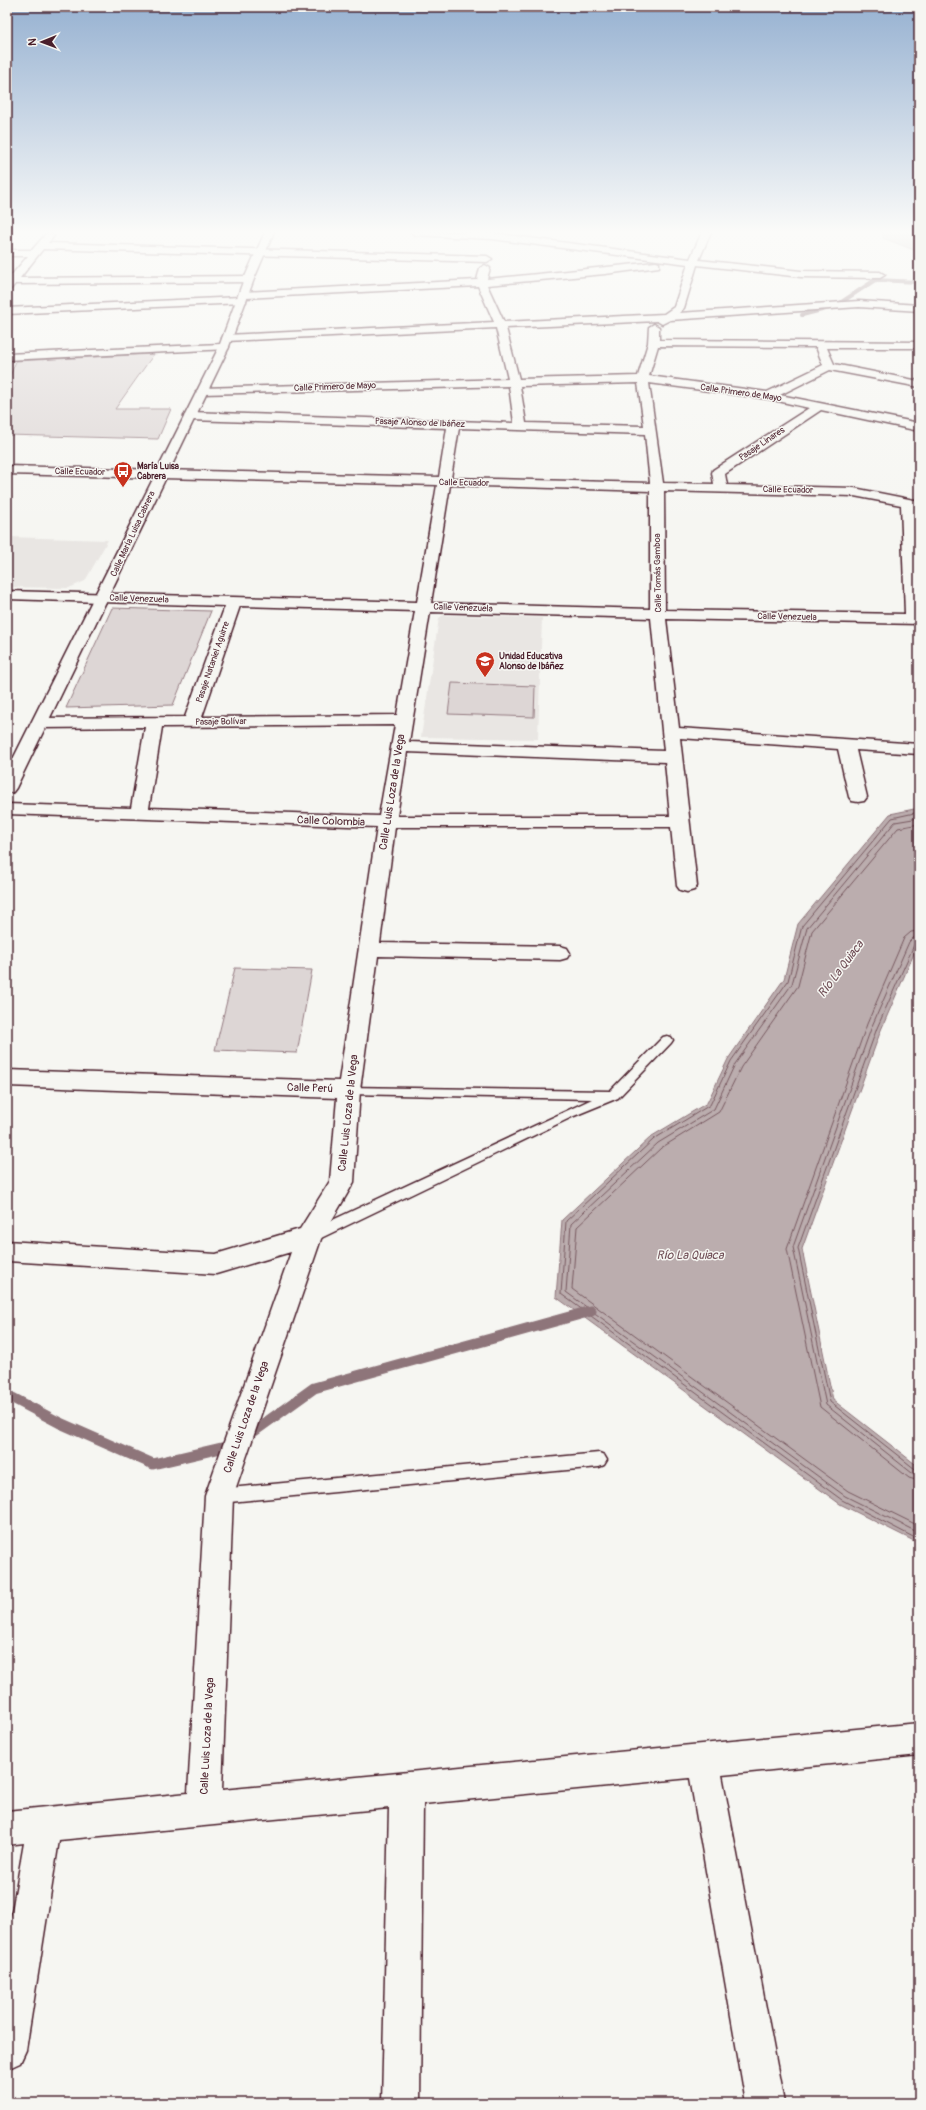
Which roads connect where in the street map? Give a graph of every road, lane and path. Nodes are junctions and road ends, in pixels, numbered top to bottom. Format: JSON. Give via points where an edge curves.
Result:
{"nodes":[{"id":1,"x":230,"y":330,"type":"edge"},
{"id":2,"x":469,"y":330,"type":"edge"},
{"id":3,"x":500,"y":330,"type":"edge"},
{"id":4,"x":654,"y":330,"type":"edge"},
{"id":5,"x":226,"y":342,"type":"junction"},
{"id":6,"x":653,"y":343,"type":"junction"},
{"id":7,"x":820,"y":344,"type":"junction"},
{"id":8,"x":919,"y":345,"type":"edge"},
{"id":9,"x":7,"y":349,"type":"edge"},
{"id":10,"x":7,"y":357,"type":"edge"},
{"id":11,"x":829,"y":366,"type":"junction"},
{"id":12,"x":643,"y":379,"type":"junction"},
{"id":13,"x":514,"y":381,"type":"junction"},
{"id":14,"x":919,"y":384,"type":"edge"},
{"id":15,"x":202,"y":391,"type":"junction"},
{"id":16,"x":769,"y":396,"type":"junction"},
{"id":17,"x":820,"y":406,"type":"junction"},
{"id":18,"x":190,"y":416,"type":"junction"},
{"id":19,"x":454,"y":424,"type":"junction"},
{"id":20,"x":919,"y":427,"type":"edge"},
{"id":21,"x":520,"y":428,"type":"junction"},
{"id":22,"x":651,"y":430,"type":"junction"},
{"id":23,"x":7,"y":470,"type":"edge"},
{"id":24,"x":161,"y":474,"type":"junction"},
{"id":25,"x":443,"y":482,"type":"junction"},
{"id":26,"x":657,"y":487,"type":"junction"},
{"id":27,"x":722,"y":489,"type":"junction"},
{"id":28,"x":914,"y":503,"type":"edge"},
{"id":29,"x":7,"y":595,"type":"edge"},
{"id":30,"x":102,"y":598,"type":"junction"},
{"id":31,"x":234,"y":601,"type":"junction"},
{"id":32,"x":422,"y":607,"type":"junction"},
{"id":33,"x":658,"y":614,"type":"junction"},
{"id":34,"x":916,"y":619,"type":"edge"},
{"id":35,"x":403,"y":720,"type":"junction"},
{"id":36,"x":192,"y":722,"type":"junction"},
{"id":37,"x":40,"y":723,"type":"junction"},
{"id":38,"x":154,"y":723,"type":"junction"},
{"id":39,"x":670,"y":732,"type":"junction"},
{"id":40,"x":846,"y":744,"type":"junction"},
{"id":41,"x":399,"y":747,"type":"junction"},
{"id":42,"x":919,"y":750,"type":"edge"},
{"id":43,"x":673,"y":757,"type":"junction"},
{"id":44,"x":7,"y":788,"type":"edge"},
{"id":45,"x":858,"y":797,"type":"dead end"},
{"id":46,"x":7,"y":809,"type":"edge"},
{"id":47,"x":139,"y":814,"type":"junction"},
{"id":48,"x":679,"y":821,"type":"junction"},
{"id":49,"x":387,"y":822,"type":"junction"},
{"id":50,"x":687,"y":886,"type":"dead end"},
{"id":51,"x":369,"y":949,"type":"junction"},
{"id":52,"x":560,"y":952,"type":"dead end"},
{"id":53,"x":667,"y":1040,"type":"dead end"},
{"id":54,"x":7,"y":1078,"type":"edge"},
{"id":55,"x":349,"y":1090,"type":"junction"},
{"id":56,"x":614,"y":1095,"type":"junction"},
{"id":57,"x":309,"y":1237,"type":"junction"},
{"id":58,"x":7,"y":1251,"type":"edge"},
{"id":59,"x":599,"y":1460,"type":"dead end"},
{"id":60,"x":218,"y":1496,"type":"junction"},
{"id":61,"x":919,"y":1739,"type":"edge"},
{"id":62,"x":703,"y":1760,"type":"junction"},
{"id":63,"x":406,"y":1789,"type":"junction"},
{"id":64,"x":204,"y":1808,"type":"junction"},
{"id":65,"x":44,"y":1824,"type":"junction"},
{"id":66,"x":7,"y":1828,"type":"edge"},
{"id":67,"x":7,"y":2050,"type":"edge"},
{"id":68,"x":401,"y":2103,"type":"edge"},
{"id":69,"x":765,"y":2103,"type":"edge"}],
"edges":[{"from":1,"to":5,"type":"street","name":"Calle María Luisa Cabrera"},
{"from":2,"to":5,"type":"street"},
{"from":3,"to":13,"type":"street"},
{"from":4,"to":6,"type":"street","name":"Calle Tomás Gamboa"},
{"from":5,"to":9,"type":"street"},
{"from":5,"to":10,"type":"street"},
{"from":5,"to":15,"type":"street","name":"Calle María Luisa Cabrera"},
{"from":6,"to":7,"type":"street"},
{"from":6,"to":12,"type":"street","name":"Calle Tomás Gamboa"},
{"from":7,"to":8,"type":"street"},
{"from":7,"to":11,"type":"street"},
{"from":11,"to":14,"type":"street"},
{"from":11,"to":16,"type":"street"},
{"from":12,"to":13,"type":"street","name":"Calle Primero de Mayo"},
{"from":12,"to":16,"type":"street","name":"Calle Primero de Mayo"},
{"from":12,"to":22,"type":"street","name":"Calle Tomás Gamboa"},
{"from":13,"to":15,"type":"street","name":"Calle Primero de Mayo"},
{"from":13,"to":21,"type":"street"},
{"from":15,"to":18,"type":"street","name":"Calle María Luisa Cabrera"},
{"from":16,"to":17,"type":"street","name":"Calle Primero de Mayo"},
{"from":17,"to":20,"type":"street","name":"Calle Primero de Mayo"},
{"from":17,"to":27,"type":"street","name":"Pasaje Linares","via":[[718,473]]},
{"from":18,"to":19,"type":"street","name":"Pasaje Alonso de Ibáñez"},
{"from":18,"to":24,"type":"street","name":"Calle María Luisa Cabrera"},
{"from":19,"to":21,"type":"street","name":"Pasaje Alonso de Ibáñez"},
{"from":19,"to":25,"type":"street","name":"Calle Luis Loza de la Vega"},
{"from":21,"to":22,"type":"street","name":"Pasaje Alonso de Ibáñez"},
{"from":22,"to":26,"type":"street","name":"Calle Tomás Gamboa"},
{"from":23,"to":24,"type":"street","name":"Calle Ecuador"},
{"from":24,"to":25,"type":"street","name":"Calle Ecuador"},
{"from":24,"to":30,"type":"street","name":"Calle María Luisa Cabrera"},
{"from":25,"to":26,"type":"street","name":"Calle Ecuador"},
{"from":25,"to":32,"type":"street","name":"Calle Luis Loza de la Vega"},
{"from":26,"to":27,"type":"street","name":"Calle Ecuador"},
{"from":26,"to":33,"type":"street","name":"Calle Tomás Gamboa"},
{"from":27,"to":28,"type":"street","name":"Calle Ecuador","via":[[854,492]]},
{"from":28,"to":34,"type":"street"},
{"from":29,"to":30,"type":"street","name":"Calle Venezuela"},
{"from":30,"to":31,"type":"street","name":"Calle Venezuela"},
{"from":30,"to":37,"type":"street","name":"Calle María Luisa Cabrera"},
{"from":31,"to":32,"type":"street","name":"Calle Venezuela"},
{"from":31,"to":36,"type":"street","name":"Pasaje Nataniel Aguirre"},
{"from":32,"to":33,"type":"street","name":"Calle Venezuela"},
{"from":32,"to":35,"type":"street","name":"Calle Luis Loza de la Vega"},
{"from":33,"to":34,"type":"street","name":"Calle Venezuela"},
{"from":33,"to":39,"type":"street","name":"Calle Tomás Gamboa"},
{"from":35,"to":36,"type":"street","name":"Pasaje Bolívar"},
{"from":35,"to":41,"type":"street","name":"Calle Luis Loza de la Vega"},
{"from":36,"to":38,"type":"street","name":"Pasaje Bolívar"},
{"from":37,"to":38,"type":"street","name":"Pasaje Bolívar"},
{"from":37,"to":44,"type":"street","name":"Calle María Luisa Cabrera"},
{"from":38,"to":47,"type":"street"},
{"from":39,"to":40,"type":"street"},
{"from":39,"to":43,"type":"street","name":"Calle Tomás Gamboa"},
{"from":40,"to":42,"type":"street"},
{"from":40,"to":45,"type":"street"},
{"from":41,"to":43,"type":"street"},
{"from":41,"to":49,"type":"street","name":"Calle Luis Loza de la Vega"},
{"from":43,"to":48,"type":"street","name":"Calle Tomás Gamboa"},
{"from":46,"to":47,"type":"street","name":"Calle Colombia"},
{"from":47,"to":49,"type":"street","name":"Calle Colombia"},
{"from":48,"to":49,"type":"street","name":"Calle Colombia"},
{"from":48,"to":50,"type":"street","name":"Calle Tomás Gamboa"},
{"from":49,"to":51,"type":"street","name":"Calle Luis Loza de la Vega"},
{"from":51,"to":52,"type":"street"},
{"from":51,"to":55,"type":"street","name":"Calle Luis Loza de la Vega"},
{"from":53,"to":56,"type":"lane"},
{"from":54,"to":55,"type":"street","name":"Calle Perú"},
{"from":55,"to":56,"type":"lane","name":"Calle Perú"},
{"from":55,"to":57,"type":"street","name":"Calle Luis Loza de la Vega","via":[[342,1182]]},
{"from":56,"to":57,"type":"lane","via":[[570,1113]]},
{"from":57,"to":58,"type":"street","via":[[216,1264]]},
{"from":57,"to":60,"type":"street","name":"Calle Luis Loza de la Vega"},
{"from":59,"to":60,"type":"lane"},
{"from":60,"to":64,"type":"street","name":"Calle Luis Loza de la Vega"},
{"from":61,"to":62,"type":"street"},
{"from":62,"to":63,"type":"street"},
{"from":62,"to":69,"type":"street"},
{"from":63,"to":64,"type":"street"},
{"from":63,"to":68,"type":"street"},
{"from":64,"to":65,"type":"street"},
{"from":65,"to":66,"type":"street"},
{"from":65,"to":67,"type":"street"}]}
